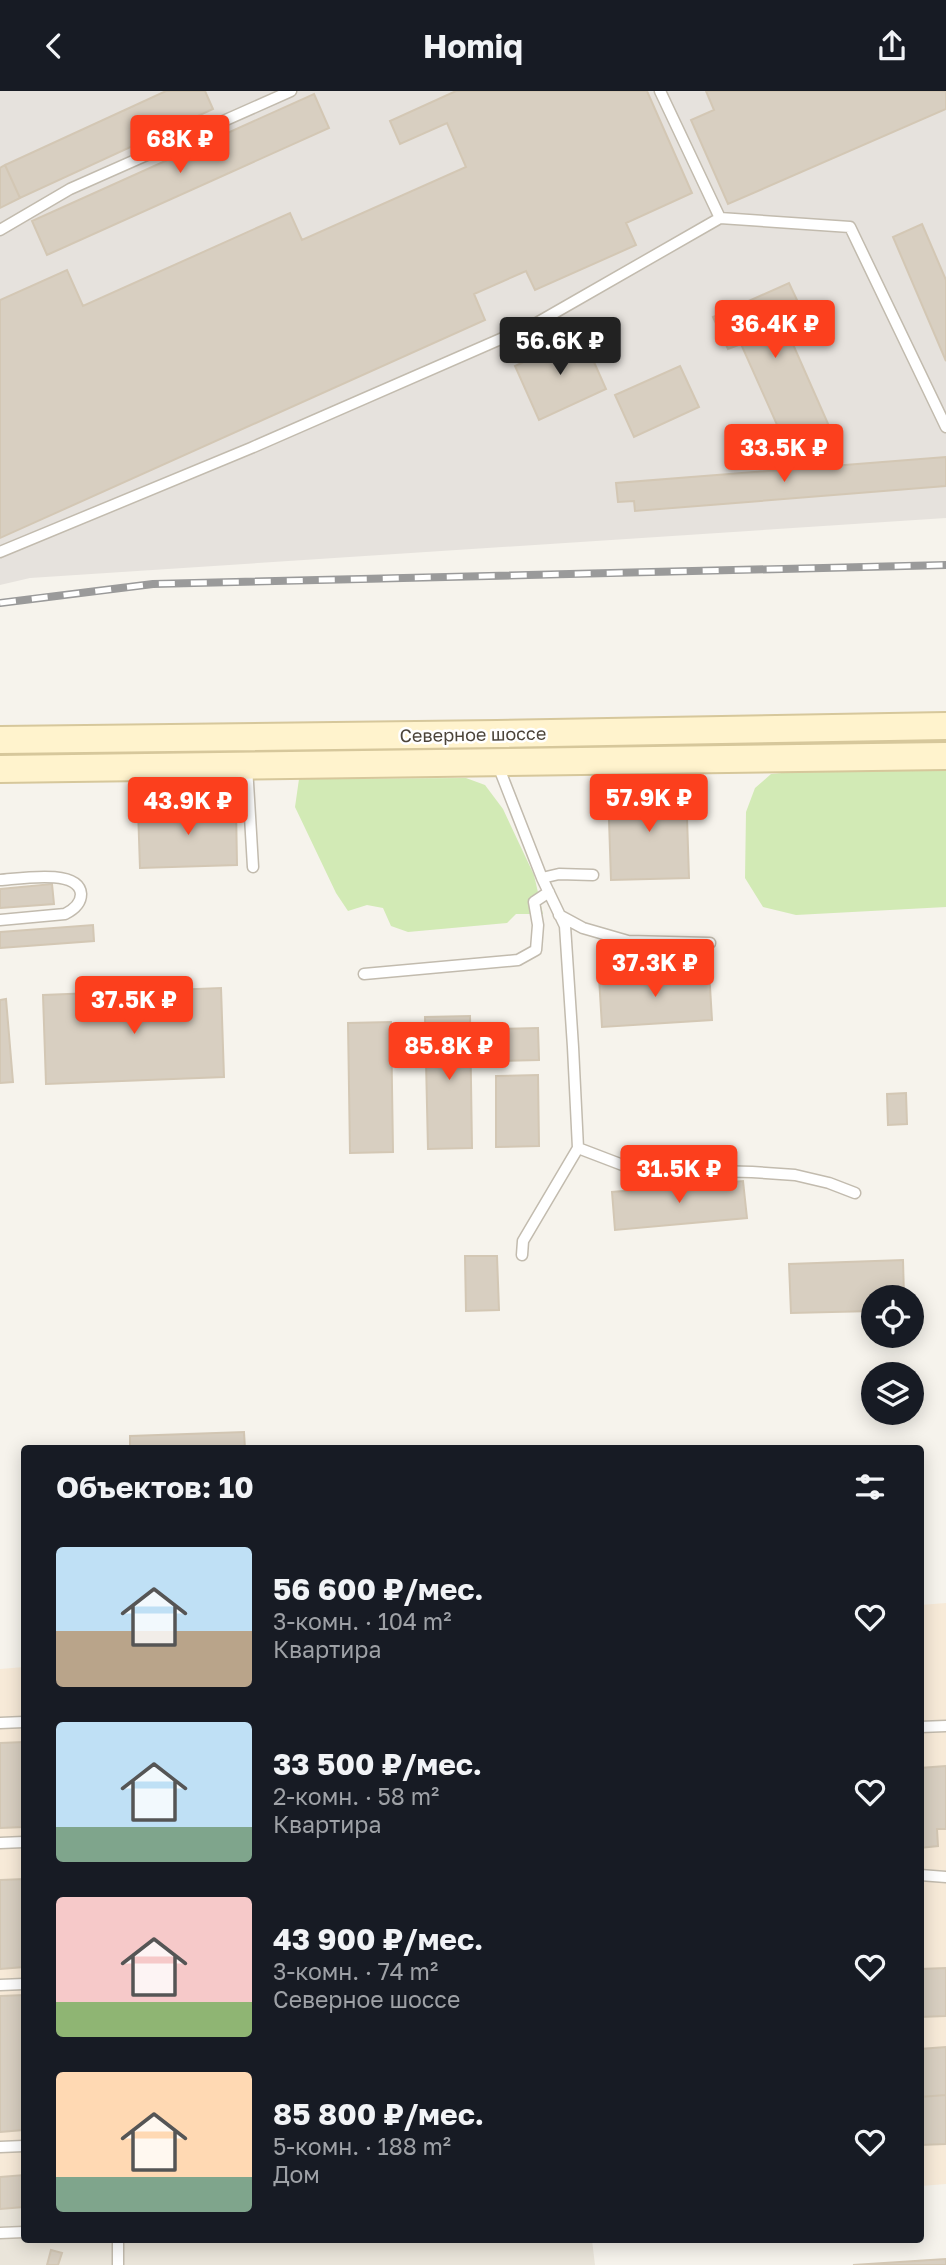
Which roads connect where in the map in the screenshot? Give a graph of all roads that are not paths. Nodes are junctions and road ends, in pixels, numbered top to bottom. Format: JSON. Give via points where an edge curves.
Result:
{"nodes":[{"id":1,"x":291,"y":91,"type":"edge"},
{"id":2,"x":660,"y":91,"type":"edge"},
{"id":3,"x":720,"y":218,"type":"junction"},
{"id":4,"x":0,"y":230,"type":"edge"},
{"id":5,"x":946,"y":427,"type":"edge"},
{"id":6,"x":0,"y":552,"type":"edge"},
{"id":7,"x":946,"y":726,"type":"edge"},
{"id":8,"x":497,"y":734,"type":"junction"},
{"id":9,"x":0,"y":740,"type":"edge"},
{"id":10,"x":946,"y":756,"type":"edge"},
{"id":11,"x":497,"y":762,"type":"junction"},
{"id":12,"x":247,"y":766,"type":"junction"},
{"id":13,"x":0,"y":769,"type":"edge"},
{"id":14,"x":253,"y":867,"type":"dead end"},
{"id":15,"x":593,"y":875,"type":"dead end"},
{"id":16,"x":542,"y":878,"type":"junction"},
{"id":17,"x":0,"y":880,"type":"edge"},
{"id":18,"x":549,"y":892,"type":"junction"},
{"id":19,"x":559,"y":915,"type":"junction"},
{"id":20,"x":0,"y":920,"type":"edge"},
{"id":21,"x":710,"y":943,"type":"dead end"},
{"id":22,"x":364,"y":974,"type":"dead end"},
{"id":23,"x":578,"y":1148,"type":"junction"},
{"id":24,"x":855,"y":1193,"type":"dead end"},
{"id":25,"x":522,"y":1255,"type":"dead end"},
{"id":26,"x":21,"y":1722,"type":"edge"},
{"id":27,"x":0,"y":1723,"type":"edge"},
{"id":28,"x":946,"y":1726,"type":"edge"},
{"id":29,"x":924,"y":1727,"type":"edge"},
{"id":30,"x":21,"y":1842,"type":"edge"},
{"id":31,"x":0,"y":1843,"type":"edge"},
{"id":32,"x":924,"y":1875,"type":"edge"},
{"id":33,"x":946,"y":1877,"type":"edge"},
{"id":34,"x":21,"y":1984,"type":"edge"},
{"id":35,"x":0,"y":1985,"type":"edge"},
{"id":36,"x":21,"y":2146,"type":"edge"},
{"id":37,"x":0,"y":2147,"type":"edge"},
{"id":38,"x":0,"y":2232,"type":"edge"},
{"id":39,"x":21,"y":2232,"type":"edge"},
{"id":40,"x":118,"y":2243,"type":"edge"},
{"id":41,"x":118,"y":2265,"type":"edge"}],
"edges":[{"from":1,"to":4,"type":"lane","via":[[70,189]]},
{"from":2,"to":3,"type":"lane"},
{"from":3,"to":5,"type":"lane","via":[[850,227]]},
{"from":3,"to":6,"type":"lane","via":[[534,324]]},
{"from":7,"to":8,"type":"main road","name":"Северное шоссе"},
{"from":8,"to":9,"type":"main road","name":"Северное шоссе"},
{"from":8,"to":11,"type":"main road"},
{"from":10,"to":11,"type":"main road","name":"Северное шоссе"},
{"from":11,"to":12,"type":"main road","name":"Северное шоссе"},
{"from":11,"to":16,"type":"lane"},
{"from":12,"to":13,"type":"main road","name":"Северное шоссе"},
{"from":12,"to":14,"type":"lane"},
{"from":15,"to":16,"type":"lane"},
{"from":16,"to":18,"type":"lane"},
{"from":17,"to":20,"type":"lane","via":[[64,877],[77,884],[81,897],[65,914]]},
{"from":18,"to":19,"type":"lane"},
{"from":18,"to":22,"type":"lane","via":[[534,902],[536,950],[518,960]]},
{"from":19,"to":21,"type":"lane","via":[[583,928],[628,941]]},
{"from":19,"to":23,"type":"lane","via":[[565,926]]},
{"from":23,"to":24,"type":"lane","via":[[633,1169],[795,1175]]},
{"from":23,"to":25,"type":"lane","via":[[523,1241]]},
{"from":26,"to":27,"type":"lane"},
{"from":28,"to":29,"type":"lane"},
{"from":30,"to":31,"type":"lane"},
{"from":32,"to":33,"type":"lane"},
{"from":34,"to":35,"type":"lane"},
{"from":36,"to":37,"type":"lane"},
{"from":38,"to":39,"type":"lane"},
{"from":40,"to":41,"type":"lane"}]}
